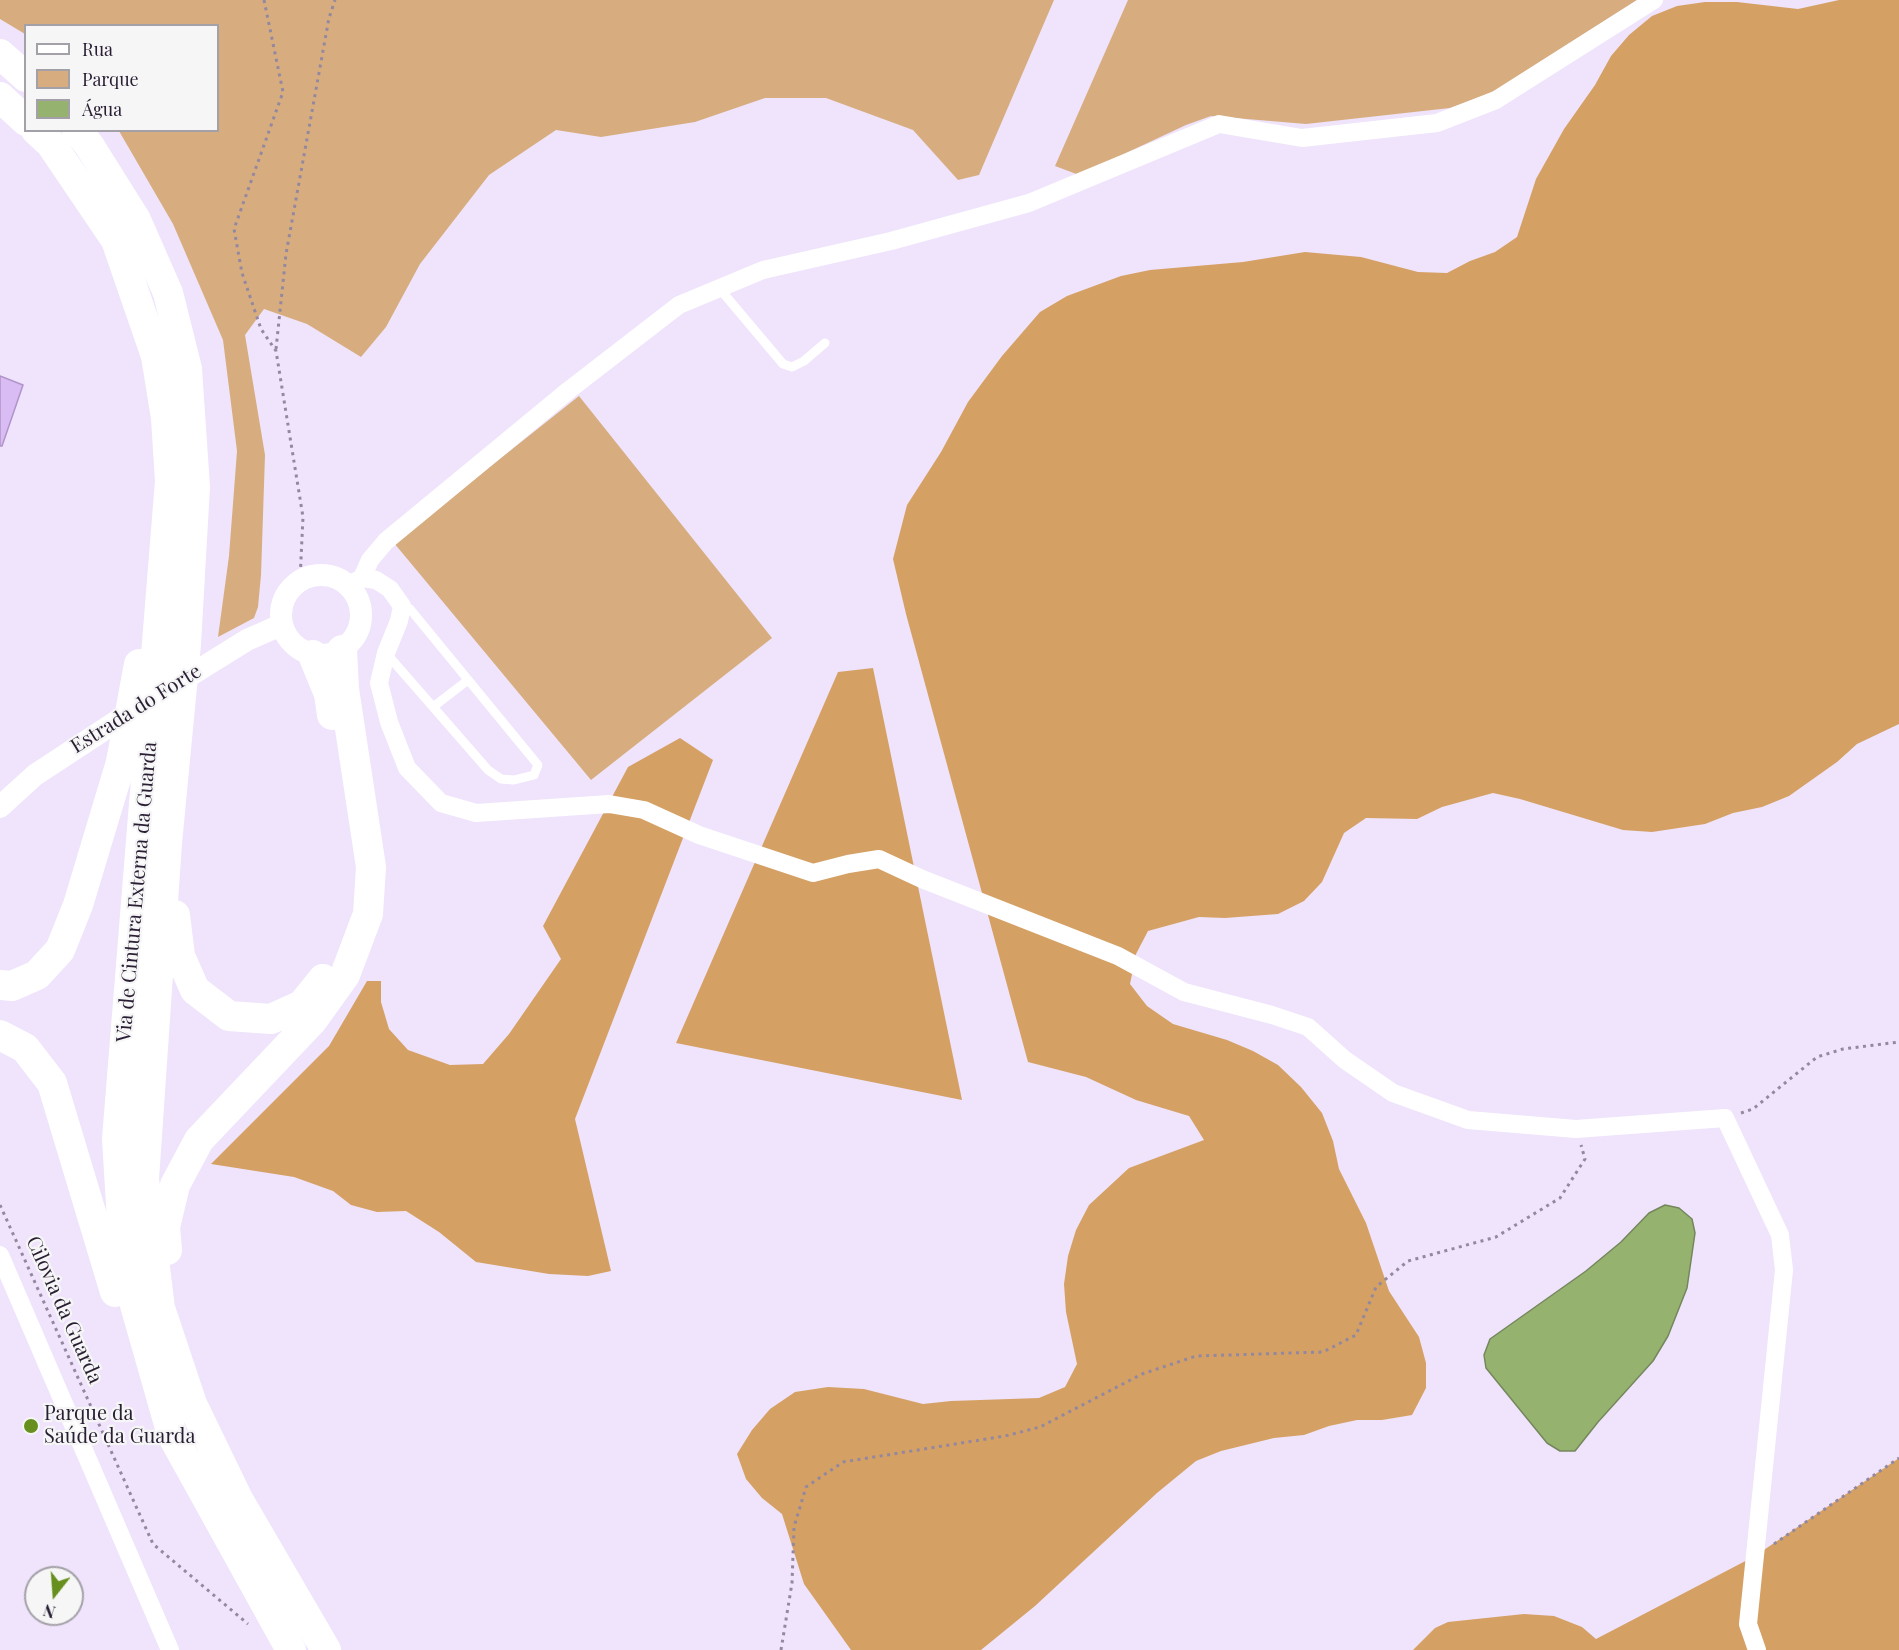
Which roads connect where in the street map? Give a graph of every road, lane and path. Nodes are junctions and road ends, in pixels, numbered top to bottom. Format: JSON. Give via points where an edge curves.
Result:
{"nodes":[{"id":1,"x":264,"y":0,"type":"edge"},
{"id":2,"x":335,"y":0,"type":"edge"},
{"id":3,"x":1654,"y":0,"type":"edge"},
{"id":4,"x":0,"y":54,"type":"edge"},
{"id":5,"x":24,"y":75,"type":"edge"},
{"id":6,"x":0,"y":97,"type":"edge"},
{"id":7,"x":24,"y":119,"type":"edge"},
{"id":8,"x":38,"y":132,"type":"edge"},
{"id":9,"x":78,"y":132,"type":"edge"},
{"id":10,"x":719,"y":288,"type":"junction"},
{"id":11,"x":825,"y":343,"type":"dead end"},
{"id":12,"x":276,"y":351,"type":"junction"},
{"id":13,"x":170,"y":481,"type":"junction"},
{"id":14,"x":300,"y":580,"type":"junction"},
{"id":15,"x":355,"y":582,"type":"junction"},
{"id":16,"x":402,"y":606,"type":"junction"},
{"id":17,"x":281,"y":625,"type":"junction"},
{"id":18,"x":342,"y":650,"type":"junction"},
{"id":19,"x":386,"y":653,"type":"junction"},
{"id":20,"x":313,"y":655,"type":"junction"},
{"id":21,"x":468,"y":680,"type":"junction"},
{"id":22,"x":434,"y":707,"type":"junction"},
{"id":23,"x":0,"y":807,"type":"edge"},
{"id":24,"x":167,"y":843,"type":"junction"},
{"id":25,"x":0,"y":985,"type":"edge"},
{"id":26,"x":0,"y":1035,"type":"edge"},
{"id":27,"x":1899,"y":1042,"type":"edge"},
{"id":28,"x":1725,"y":1118,"type":"junction"},
{"id":29,"x":1576,"y":1129,"type":"junction"},
{"id":30,"x":0,"y":1205,"type":"edge"},
{"id":31,"x":0,"y":1254,"type":"edge"},
{"id":32,"x":192,"y":1404,"type":"junction"},
{"id":33,"x":171,"y":1435,"type":"junction"},
{"id":34,"x":1899,"y":1458,"type":"edge"},
{"id":35,"x":1755,"y":1557,"type":"junction"},
{"id":36,"x":256,"y":1630,"type":"dead end"},
{"id":37,"x":170,"y":1650,"type":"edge"},
{"id":38,"x":291,"y":1650,"type":"edge"},
{"id":39,"x":326,"y":1650,"type":"edge"},
{"id":40,"x":781,"y":1650,"type":"edge"},
{"id":41,"x":1757,"y":1650,"type":"edge"}],
"edges":[{"from":1,"to":12,"type":"path","via":[[283,92],[234,229],[242,273],[261,328]]},
{"from":2,"to":12,"type":"path","via":[[286,254]]},
{"from":3,"to":10,"type":"street","via":[[1496,100],[1437,123],[1302,138],[1219,124],[1029,203],[891,241],[763,270]]},
{"from":4,"to":5,"type":"highway"},
{"from":6,"to":7,"type":"highway"},
{"from":8,"to":13,"type":"highway","name":"Via de Cintura Externa da Guarda","via":[[51,144],[116,240],[156,356],[166,418]]},
{"from":9,"to":24,"type":"highway","name":"Via de Cintura Externa da Guarda","via":[[136,220],[168,293],[187,369],[195,487],[186,644]]},
{"from":10,"to":11,"type":"lane","via":[[783,364],[792,367]]},
{"from":10,"to":15,"type":"street","via":[[679,304],[568,390],[386,541]]},
{"from":12,"to":14,"type":"path","via":[[303,517]]},
{"from":13,"to":25,"type":"highway","via":[[121,762],[78,905],[60,950],[37,975],[12,986]]},
{"from":13,"to":33,"type":"highway","name":"Via de Cintura Externa da Guarda","via":[[117,1139],[125,1270]]},
{"from":14,"to":15,"type":"street","via":[[325,575]]},
{"from":14,"to":17,"type":"street","via":[[283,600]]},
{"from":15,"to":16,"type":"street","via":[[376,580],[390,589]]},
{"from":15,"to":18,"type":"street","via":[[362,620],[355,637]]},
{"from":16,"to":19,"type":"street"},
{"from":16,"to":21,"type":"lane","via":[[410,609]]},
{"from":17,"to":20,"type":"street","via":[[293,645]]},
{"from":17,"to":23,"type":"street","name":"Estrada do Forte","via":[[247,640],[89,738],[35,774]]},
{"from":18,"to":20,"type":"street"},
{"from":18,"to":32,"type":"highway","via":[[344,689],[371,867],[368,914],[339,984],[312,1021],[199,1140],[175,1185],[165,1227],[170,1299]]},
{"from":19,"to":22,"type":"lane"},
{"from":19,"to":29,"type":"street","via":[[379,683],[389,722],[407,768],[441,803],[476,813],[609,804],[644,810],[699,835],[813,873],[879,859],[1118,956],[1184,992],[1308,1027],[1393,1093],[1467,1120]]},
{"from":20,"to":24,"type":"highway","via":[[329,694],[356,864],[349,924],[332,967],[302,1005],[271,1019],[229,1016],[195,990],[180,956]]},
{"from":21,"to":22,"type":"lane"},
{"from":21,"to":22,"type":"lane","via":[[538,765],[534,775],[501,779],[488,770]]},
{"from":24,"to":32,"type":"highway","name":"Via de Cintura Externa da Guarda","via":[[144,1179],[160,1308]]},
{"from":26,"to":33,"type":"highway","via":[[25,1048],[52,1083],[134,1354]]},
{"from":27,"to":28,"type":"path","via":[[1843,1049],[1817,1057],[1753,1109]]},
{"from":28,"to":29,"type":"street"},
{"from":28,"to":35,"type":"street","via":[[1780,1235],[1784,1270]]},
{"from":29,"to":40,"type":"path","via":[[1585,1159],[1560,1198],[1496,1237],[1408,1261],[1376,1287],[1356,1335],[1323,1352],[1196,1356],[1142,1374],[1040,1427],[843,1462],[806,1487],[794,1527],[792,1583]]},
{"from":30,"to":36,"type":"path","name":"Cilovia da Guarda","via":[[153,1544]]},
{"from":31,"to":37,"type":"street"},
{"from":32,"to":39,"type":"highway","name":"Via de Cintura Externa da Guarda","via":[[238,1498]]},
{"from":33,"to":38,"type":"highway","name":"Via de Cintura Externa da Guarda"},
{"from":34,"to":35,"type":"path"},
{"from":35,"to":41,"type":"street","via":[[1748,1624]]}]}
